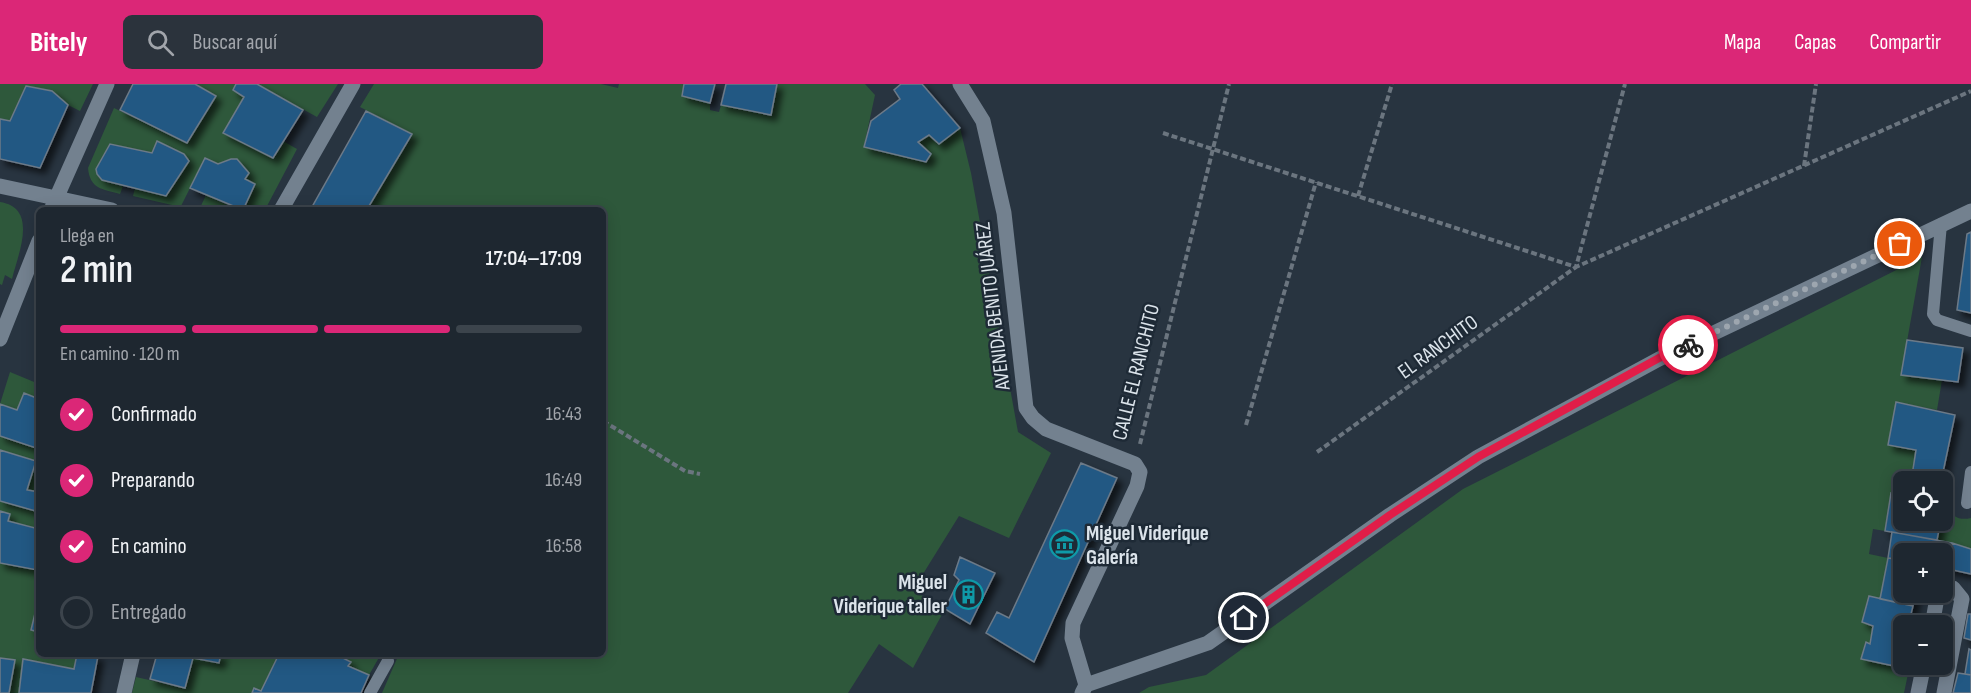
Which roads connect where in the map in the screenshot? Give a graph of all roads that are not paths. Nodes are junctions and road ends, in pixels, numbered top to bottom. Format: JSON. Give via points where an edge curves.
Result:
{"nodes":[{"id":1,"x":107,"y":84,"type":"edge"},
{"id":2,"x":353,"y":84,"type":"edge"},
{"id":3,"x":960,"y":84,"type":"edge"},
{"id":4,"x":0,"y":186,"type":"edge"},
{"id":5,"x":54,"y":204,"type":"edge"},
{"id":6,"x":83,"y":207,"type":"edge"},
{"id":7,"x":283,"y":207,"type":"edge"},
{"id":8,"x":1971,"y":211,"type":"edge"},
{"id":9,"x":1941,"y":224,"type":"junction"},
{"id":10,"x":36,"y":249,"type":"edge"},
{"id":11,"x":1971,"y":331,"type":"edge"},
{"id":12,"x":0,"y":339,"type":"edge"},
{"id":13,"x":1135,"y":464,"type":"joint"},
{"id":14,"x":1971,"y":472,"type":"edge"},
{"id":15,"x":1967,"y":503,"type":"dead end"},
{"id":16,"x":1953,"y":588,"type":"edge"},
{"id":17,"x":132,"y":657,"type":"edge"},
{"id":18,"x":388,"y":661,"type":"dead end"},
{"id":19,"x":1922,"y":675,"type":"edge"},
{"id":20,"x":1084,"y":689,"type":"edge"},
{"id":21,"x":124,"y":693,"type":"edge"},
{"id":22,"x":370,"y":693,"type":"edge"},
{"id":23,"x":1918,"y":693,"type":"edge"},
{"id":24,"x":1944,"y":693,"type":"edge"}],
"edges":[{"from":1,"to":5,"type":"street"},
{"from":2,"to":7,"type":"street"},
{"from":3,"to":13,"type":"street","name":"AVENIDA BENITO JUÁREZ","via":[[983,121],[1004,213],[1026,408],[1046,429]]},
{"from":4,"to":5,"type":"street"},
{"from":5,"to":6,"type":"street"},
{"from":8,"to":9,"type":"street"},
{"from":9,"to":11,"type":"lane","via":[[1933,314],[1937,320]]},
{"from":9,"to":20,"type":"street","via":[[1659,358],[1478,457],[1208,643]]},
{"from":10,"to":12,"type":"street"},
{"from":13,"to":20,"type":"street","name":"CALLE EL RANCHITO","via":[[1140,472],[1137,486],[1073,623],[1072,638]]},
{"from":14,"to":15,"type":"lane"},
{"from":16,"to":24,"type":"street","via":[[1962,599]]},
{"from":17,"to":21,"type":"street"},
{"from":18,"to":22,"type":"lane"},
{"from":19,"to":23,"type":"street"}]}
